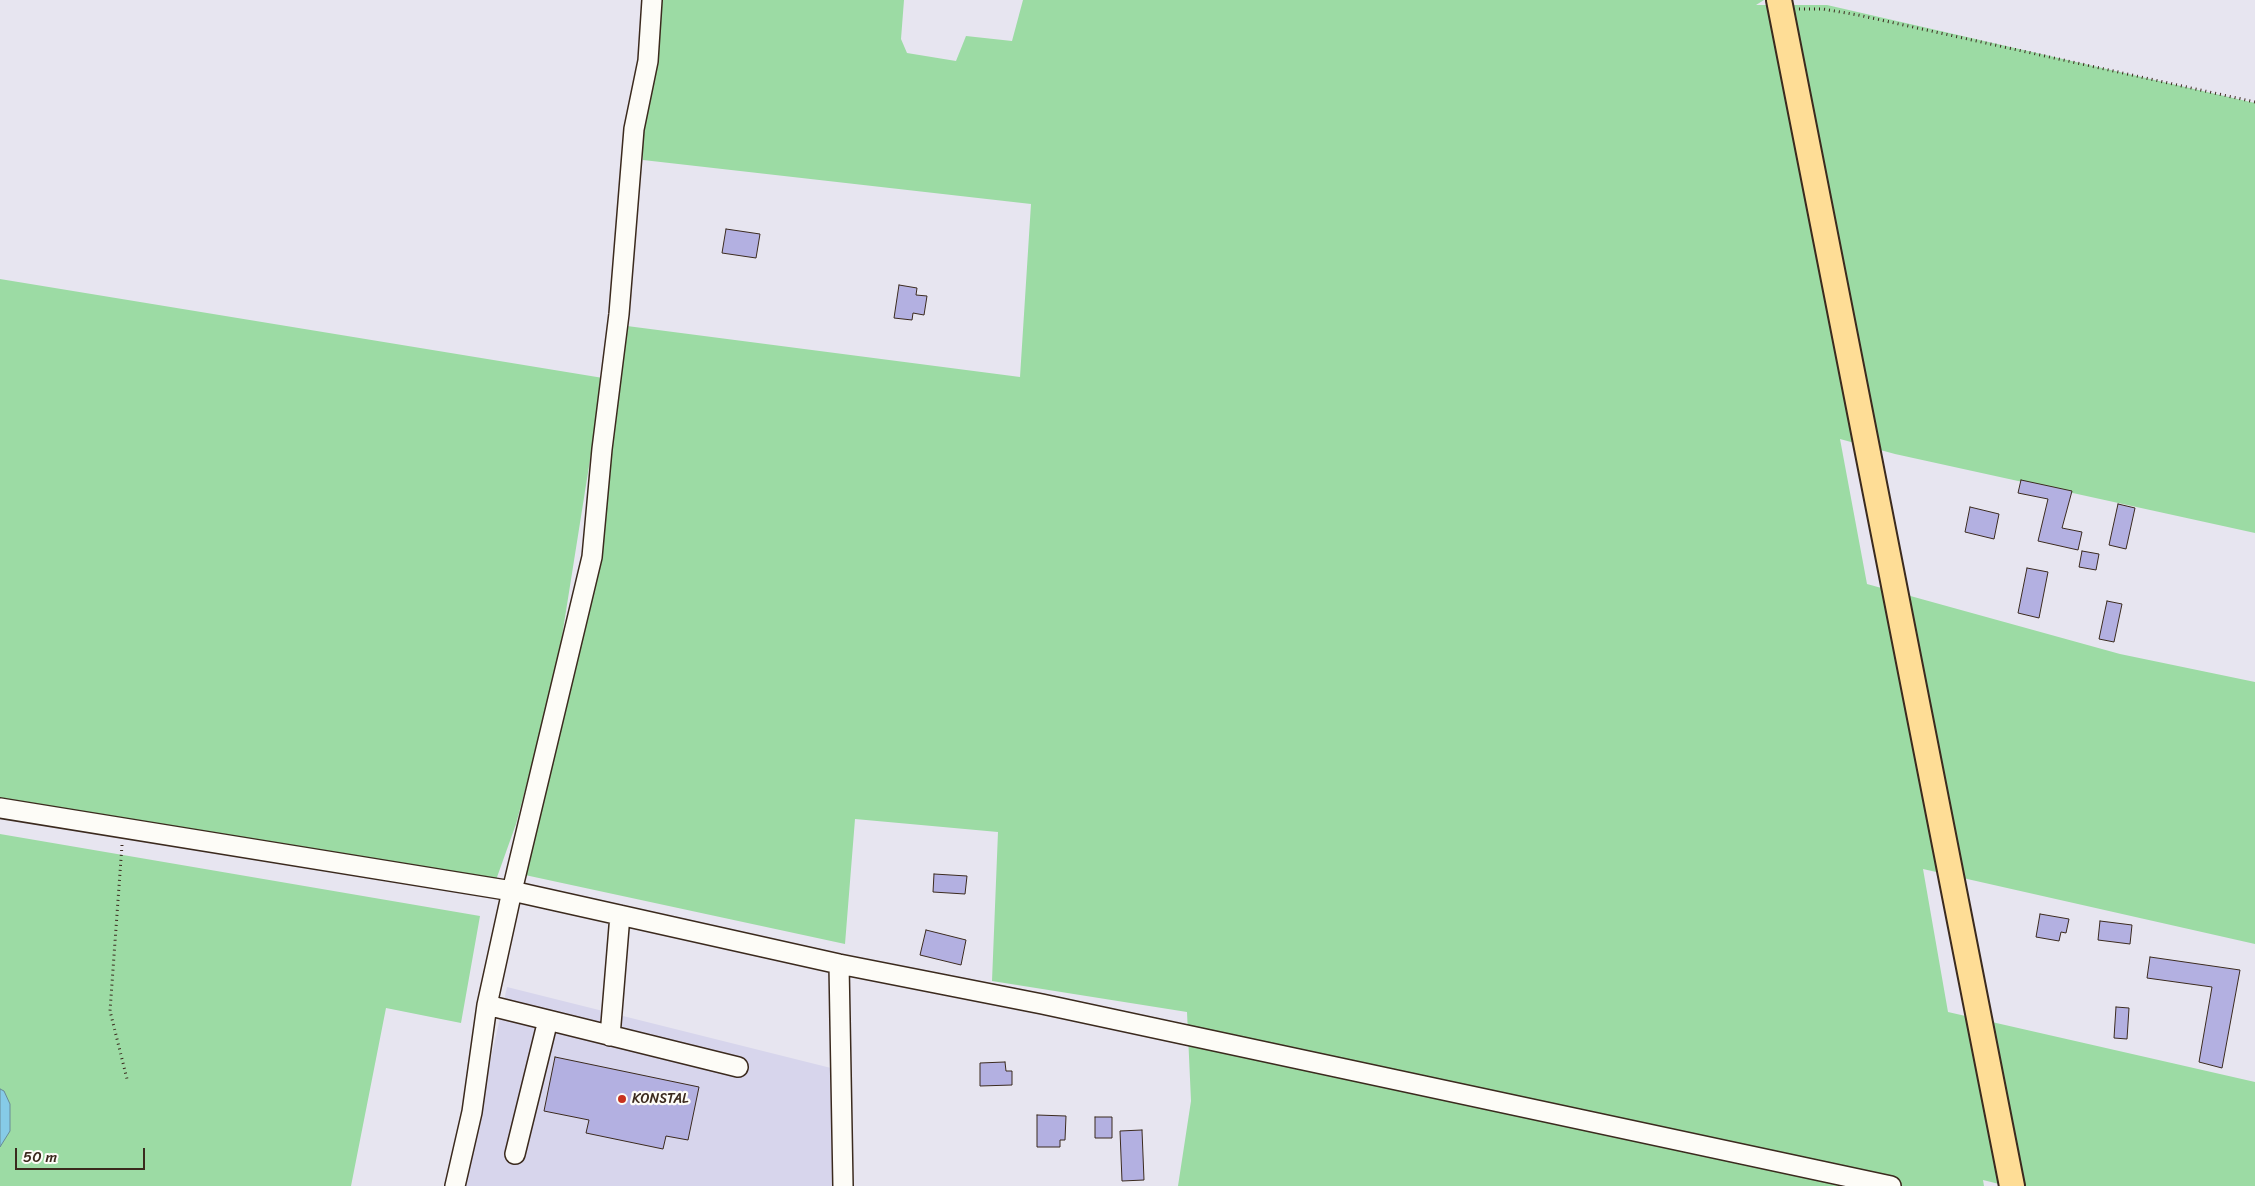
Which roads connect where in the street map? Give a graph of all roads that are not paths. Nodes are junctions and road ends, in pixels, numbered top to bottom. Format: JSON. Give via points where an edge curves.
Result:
{"nodes":[{"id":1,"x":652,"y":0,"type":"edge"},
{"id":2,"x":1780,"y":5,"type":"edge"},
{"id":3,"x":0,"y":808,"type":"edge"},
{"id":4,"x":512,"y":891,"type":"junction"},
{"id":5,"x":620,"y":915,"type":"junction"},
{"id":6,"x":838,"y":964,"type":"junction"},
{"id":7,"x":488,"y":1005,"type":"junction"},
{"id":8,"x":548,"y":1020,"type":"junction"},
{"id":9,"x":610,"y":1036,"type":"junction"},
{"id":10,"x":738,"y":1067,"type":"dead end"},
{"id":11,"x":515,"y":1154,"type":"dead end"},
{"id":12,"x":455,"y":1186,"type":"edge"},
{"id":13,"x":844,"y":1186,"type":"edge"},
{"id":14,"x":1891,"y":1186,"type":"edge"},
{"id":15,"x":2012,"y":1186,"type":"edge"}],
"edges":[{"from":1,"to":4,"type":"street","via":[[648,61],[634,129],[619,314],[592,557]]},
{"from":2,"to":15,"type":"main road"},
{"from":3,"to":4,"type":"street"},
{"from":4,"to":5,"type":"street"},
{"from":4,"to":7,"type":"street"},
{"from":5,"to":6,"type":"street"},
{"from":5,"to":9,"type":"street"},
{"from":6,"to":13,"type":"street"},
{"from":6,"to":14,"type":"street","via":[[1052,1006]]},
{"from":7,"to":8,"type":"street"},
{"from":7,"to":12,"type":"street","via":[[472,1112]]},
{"from":8,"to":9,"type":"street"},
{"from":8,"to":11,"type":"street"},
{"from":9,"to":10,"type":"street"}]}
